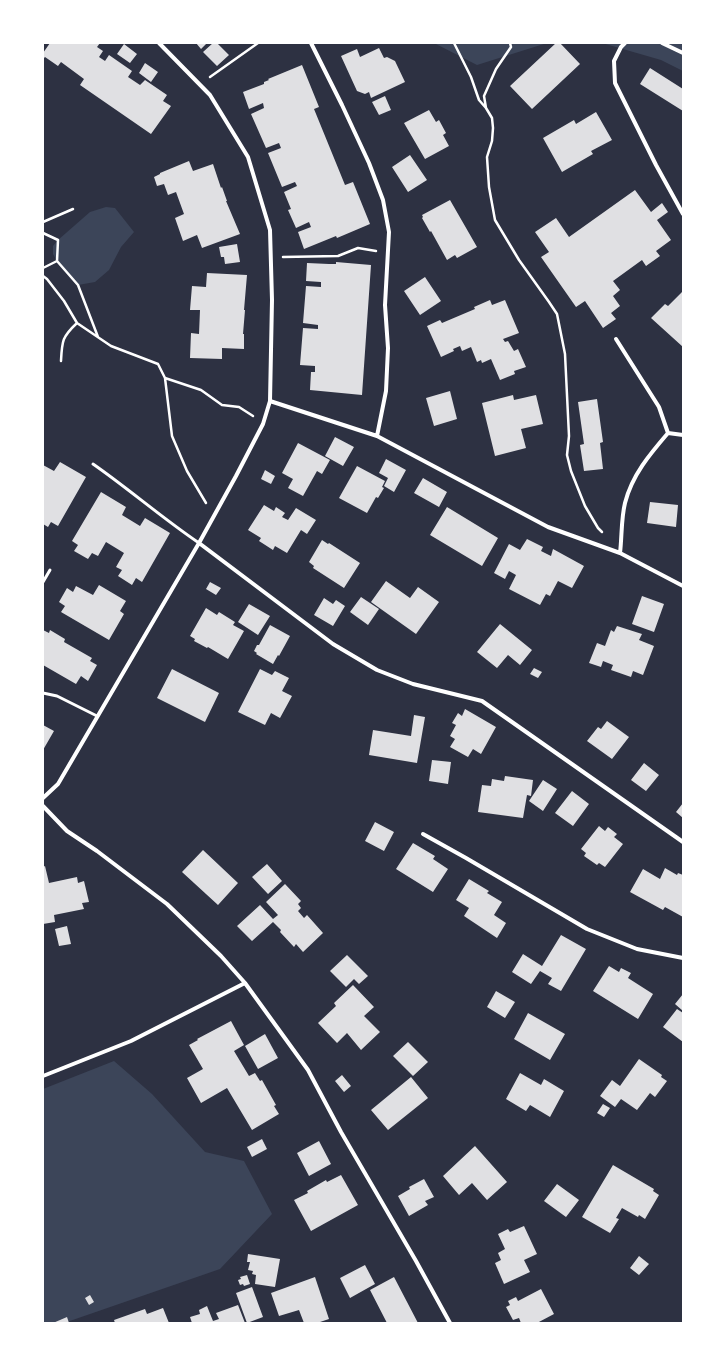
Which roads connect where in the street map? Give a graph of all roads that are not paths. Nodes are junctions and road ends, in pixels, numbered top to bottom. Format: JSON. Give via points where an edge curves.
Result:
{"nodes":[{"id":1,"x":160,"y":43,"type":"edge"},
{"id":2,"x":311,"y":43,"type":"edge"},
{"id":3,"x":625,"y":43,"type":"edge"},
{"id":4,"x":662,"y":43,"type":"edge"},
{"id":5,"x":683,"y":53,"type":"edge"},
{"id":6,"x":683,"y":214,"type":"edge"},
{"id":7,"x":616,"y":338,"type":"dead end"},
{"id":8,"x":270,"y":401,"type":"junction"},
{"id":9,"x":668,"y":433,"type":"junction"},
{"id":10,"x":683,"y":435,"type":"edge"},
{"id":11,"x":377,"y":436,"type":"junction"},
{"id":12,"x":93,"y":464,"type":"dead end"},
{"id":13,"x":199,"y":543,"type":"junction"},
{"id":14,"x":620,"y":553,"type":"junction"},
{"id":15,"x":50,"y":570,"type":"dead end"},
{"id":16,"x":43,"y":582,"type":"edge"},
{"id":17,"x":683,"y":586,"type":"edge"},
{"id":18,"x":43,"y":693,"type":"edge"},
{"id":19,"x":97,"y":716,"type":"junction"},
{"id":20,"x":43,"y":798,"type":"edge"},
{"id":21,"x":43,"y":806,"type":"edge"},
{"id":22,"x":423,"y":834,"type":"dead end"},
{"id":23,"x":683,"y":842,"type":"edge"},
{"id":24,"x":683,"y":958,"type":"edge"},
{"id":25,"x":245,"y":983,"type":"junction"},
{"id":26,"x":43,"y":1076,"type":"edge"},
{"id":27,"x":450,"y":1323,"type":"edge"}],
"edges":[{"from":1,"to":8,"type":"street","via":[[210,95],[248,156],[270,230]]},
{"from":2,"to":11,"type":"street","via":[[368,163],[383,200],[390,232],[385,305],[388,348],[386,390]]},
{"from":3,"to":6,"type":"street","via":[[614,61],[615,83]]},
{"from":4,"to":5,"type":"street"},
{"from":7,"to":9,"type":"street","via":[[659,407]]},
{"from":8,"to":11,"type":"street"},
{"from":8,"to":13,"type":"street","via":[[263,424]]},
{"from":9,"to":10,"type":"street"},
{"from":9,"to":14,"type":"street","via":[[634,478],[624,504]]},
{"from":11,"to":14,"type":"street","via":[[548,527]]},
{"from":12,"to":13,"type":"lane"},
{"from":13,"to":19,"type":"street"},
{"from":13,"to":23,"type":"street","via":[[333,644],[377,670],[406,681],[482,701]]},
{"from":14,"to":17,"type":"street"},
{"from":15,"to":16,"type":"lane"},
{"from":18,"to":19,"type":"lane","via":[[57,696]]},
{"from":19,"to":20,"type":"street","via":[[58,784]]},
{"from":21,"to":25,"type":"street","via":[[67,830],[167,904]]},
{"from":22,"to":24,"type":"street","via":[[587,929],[638,949]]},
{"from":25,"to":26,"type":"street","via":[[131,1041]]},
{"from":25,"to":27,"type":"street","via":[[308,1070]]}]}
